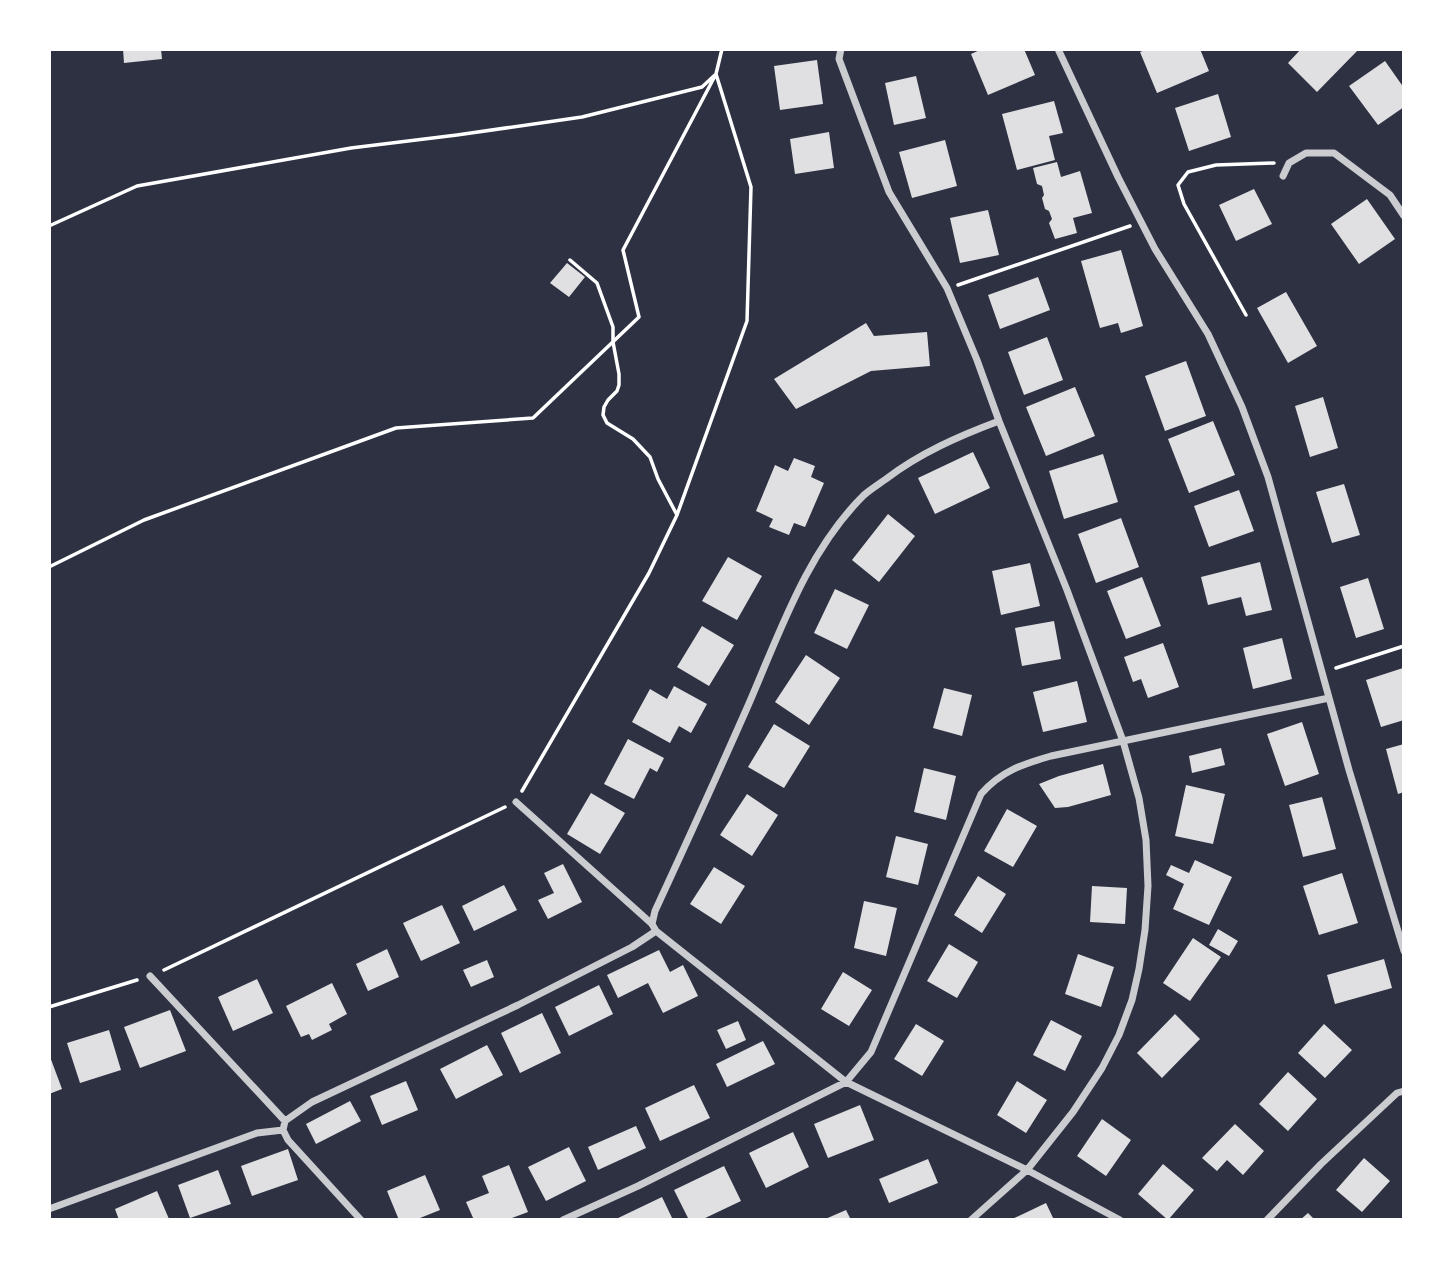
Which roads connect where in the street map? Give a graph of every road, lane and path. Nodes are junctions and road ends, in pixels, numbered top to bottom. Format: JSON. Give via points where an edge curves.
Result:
{"nodes":[{"id":1,"x":722,"y":49,"type":"edge"},
{"id":2,"x":841,"y":49,"type":"edge"},
{"id":3,"x":1058,"y":49,"type":"edge"},
{"id":4,"x":716,"y":74,"type":"junction"},
{"id":5,"x":1289,"y":163,"type":"junction"},
{"id":6,"x":1283,"y":176,"type":"dead end"},
{"id":7,"x":1404,"y":216,"type":"edge"},
{"id":8,"x":1142,"y":222,"type":"junction"},
{"id":9,"x":49,"y":226,"type":"edge"},
{"id":10,"x":570,"y":260,"type":"dead end"},
{"id":11,"x":947,"y":288,"type":"junction"},
{"id":12,"x":1247,"y":314,"type":"dead end"},
{"id":13,"x":613,"y":342,"type":"junction"},
{"id":14,"x":999,"y":421,"type":"junction"},
{"id":15,"x":677,"y":516,"type":"junction"},
{"id":16,"x":49,"y":567,"type":"edge"},
{"id":17,"x":1404,"y":646,"type":"edge"},
{"id":18,"x":1322,"y":673,"type":"junction"},
{"id":19,"x":1329,"y":698,"type":"junction"},
{"id":20,"x":1123,"y":741,"type":"junction"},
{"id":21,"x":516,"y":802,"type":"junction"},
{"id":22,"x":654,"y":928,"type":"junction"},
{"id":23,"x":1404,"y":946,"type":"edge"},
{"id":24,"x":150,"y":976,"type":"junction"},
{"id":25,"x":49,"y":1007,"type":"edge"},
{"id":26,"x":846,"y":1082,"type":"junction"},
{"id":27,"x":1404,"y":1091,"type":"edge"},
{"id":28,"x":285,"y":1121,"type":"junction"},
{"id":29,"x":283,"y":1130,"type":"junction"},
{"id":30,"x":1027,"y":1170,"type":"junction"},
{"id":31,"x":49,"y":1209,"type":"edge"},
{"id":32,"x":361,"y":1220,"type":"edge"},
{"id":33,"x":563,"y":1220,"type":"edge"},
{"id":34,"x":971,"y":1220,"type":"edge"},
{"id":35,"x":1120,"y":1220,"type":"edge"},
{"id":36,"x":1267,"y":1220,"type":"edge"}],
"edges":[{"from":1,"to":4,"type":"path"},
{"from":2,"to":11,"type":"street","via":[[839,59],[888,192]]},
{"from":3,"to":8,"type":"street"},
{"from":4,"to":9,"type":"path","via":[[702,87],[582,117],[351,148],[137,186]]},
{"from":4,"to":13,"type":"path","via":[[623,250],[639,317]]},
{"from":4,"to":15,"type":"path","via":[[751,187],[747,321]]},
{"from":5,"to":6,"type":"street"},
{"from":5,"to":7,"type":"street","via":[[1306,153],[1334,153],[1390,195]]},
{"from":5,"to":12,"type":"path","via":[[1216,165],[1188,172],[1178,185],[1184,205]]},
{"from":8,"to":11,"type":"path"},
{"from":8,"to":18,"type":"street","via":[[1208,334],[1242,407],[1268,477]]},
{"from":10,"to":13,"type":"path","via":[[597,283],[613,327]]},
{"from":11,"to":14,"type":"street"},
{"from":13,"to":15,"type":"path","via":[[619,385],[603,415],[650,457]]},
{"from":13,"to":16,"type":"path","via":[[533,418],[396,428],[144,520]]},
{"from":14,"to":20,"type":"street"},
{"from":14,"to":22,"type":"street","via":[[947,441],[901,467],[865,494],[836,527],[796,595],[654,911]]},
{"from":15,"to":21,"type":"path","via":[[649,573]]},
{"from":17,"to":18,"type":"path"},
{"from":18,"to":19,"type":"street"},
{"from":19,"to":20,"type":"street"},
{"from":19,"to":23,"type":"street"},
{"from":20,"to":26,"type":"street","via":[[1025,763],[991,782],[981,794],[871,1052]]},
{"from":20,"to":30,"type":"street","via":[[1146,840],[1146,930],[1139,970],[1119,1035],[1102,1068]]},
{"from":21,"to":22,"type":"street"},
{"from":21,"to":24,"type":"path"},
{"from":22,"to":26,"type":"street"},
{"from":22,"to":28,"type":"street","via":[[632,947],[312,1102]]},
{"from":24,"to":25,"type":"path"},
{"from":24,"to":28,"type":"street"},
{"from":26,"to":30,"type":"street"},
{"from":26,"to":33,"type":"street"},
{"from":27,"to":36,"type":"street","via":[[1321,1164]]},
{"from":28,"to":29,"type":"street"},
{"from":29,"to":31,"type":"street","via":[[257,1133]]},
{"from":29,"to":32,"type":"street"},
{"from":30,"to":34,"type":"street"},
{"from":30,"to":35,"type":"street"}]}
